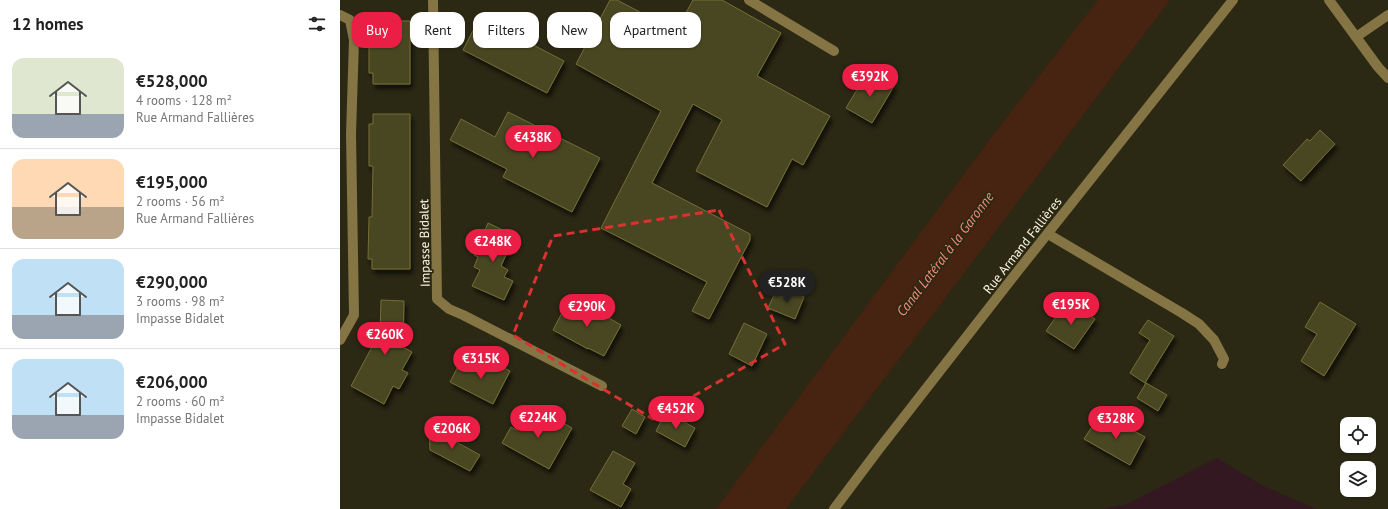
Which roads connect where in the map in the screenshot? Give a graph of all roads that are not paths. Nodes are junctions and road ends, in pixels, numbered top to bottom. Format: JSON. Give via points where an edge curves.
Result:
{"nodes":[{"id":1,"x":433,"y":0,"type":"edge"},
{"id":2,"x":749,"y":0,"type":"edge"},
{"id":3,"x":1233,"y":0,"type":"edge"},
{"id":4,"x":1329,"y":0,"type":"edge"},
{"id":5,"x":340,"y":15,"type":"edge"},
{"id":6,"x":1388,"y":15,"type":"edge"},
{"id":7,"x":1356,"y":37,"type":"junction"},
{"id":8,"x":834,"y":51,"type":"dead end"},
{"id":9,"x":1388,"y":78,"type":"edge"},
{"id":10,"x":1048,"y":234,"type":"junction"},
{"id":11,"x":340,"y":340,"type":"edge"},
{"id":12,"x":1222,"y":364,"type":"dead end"},
{"id":13,"x":602,"y":386,"type":"dead end"},
{"id":14,"x":834,"y":509,"type":"edge"}],
"edges":[{"from":1,"to":13,"type":"street","name":"Impasse Bidalet","via":[[437,299],[449,309]]},
{"from":2,"to":8,"type":"street"},
{"from":3,"to":10,"type":"street","name":"Rue Armand Fallières"},
{"from":4,"to":7,"type":"street"},
{"from":5,"to":11,"type":"street","via":[[350,20],[354,40],[351,134],[354,315]]},
{"from":6,"to":7,"type":"street"},
{"from":7,"to":9,"type":"street"},
{"from":10,"to":12,"type":"street","via":[[1199,324],[1214,340],[1224,359]]},
{"from":10,"to":14,"type":"street","name":"Rue Armand Fallières"}]}
